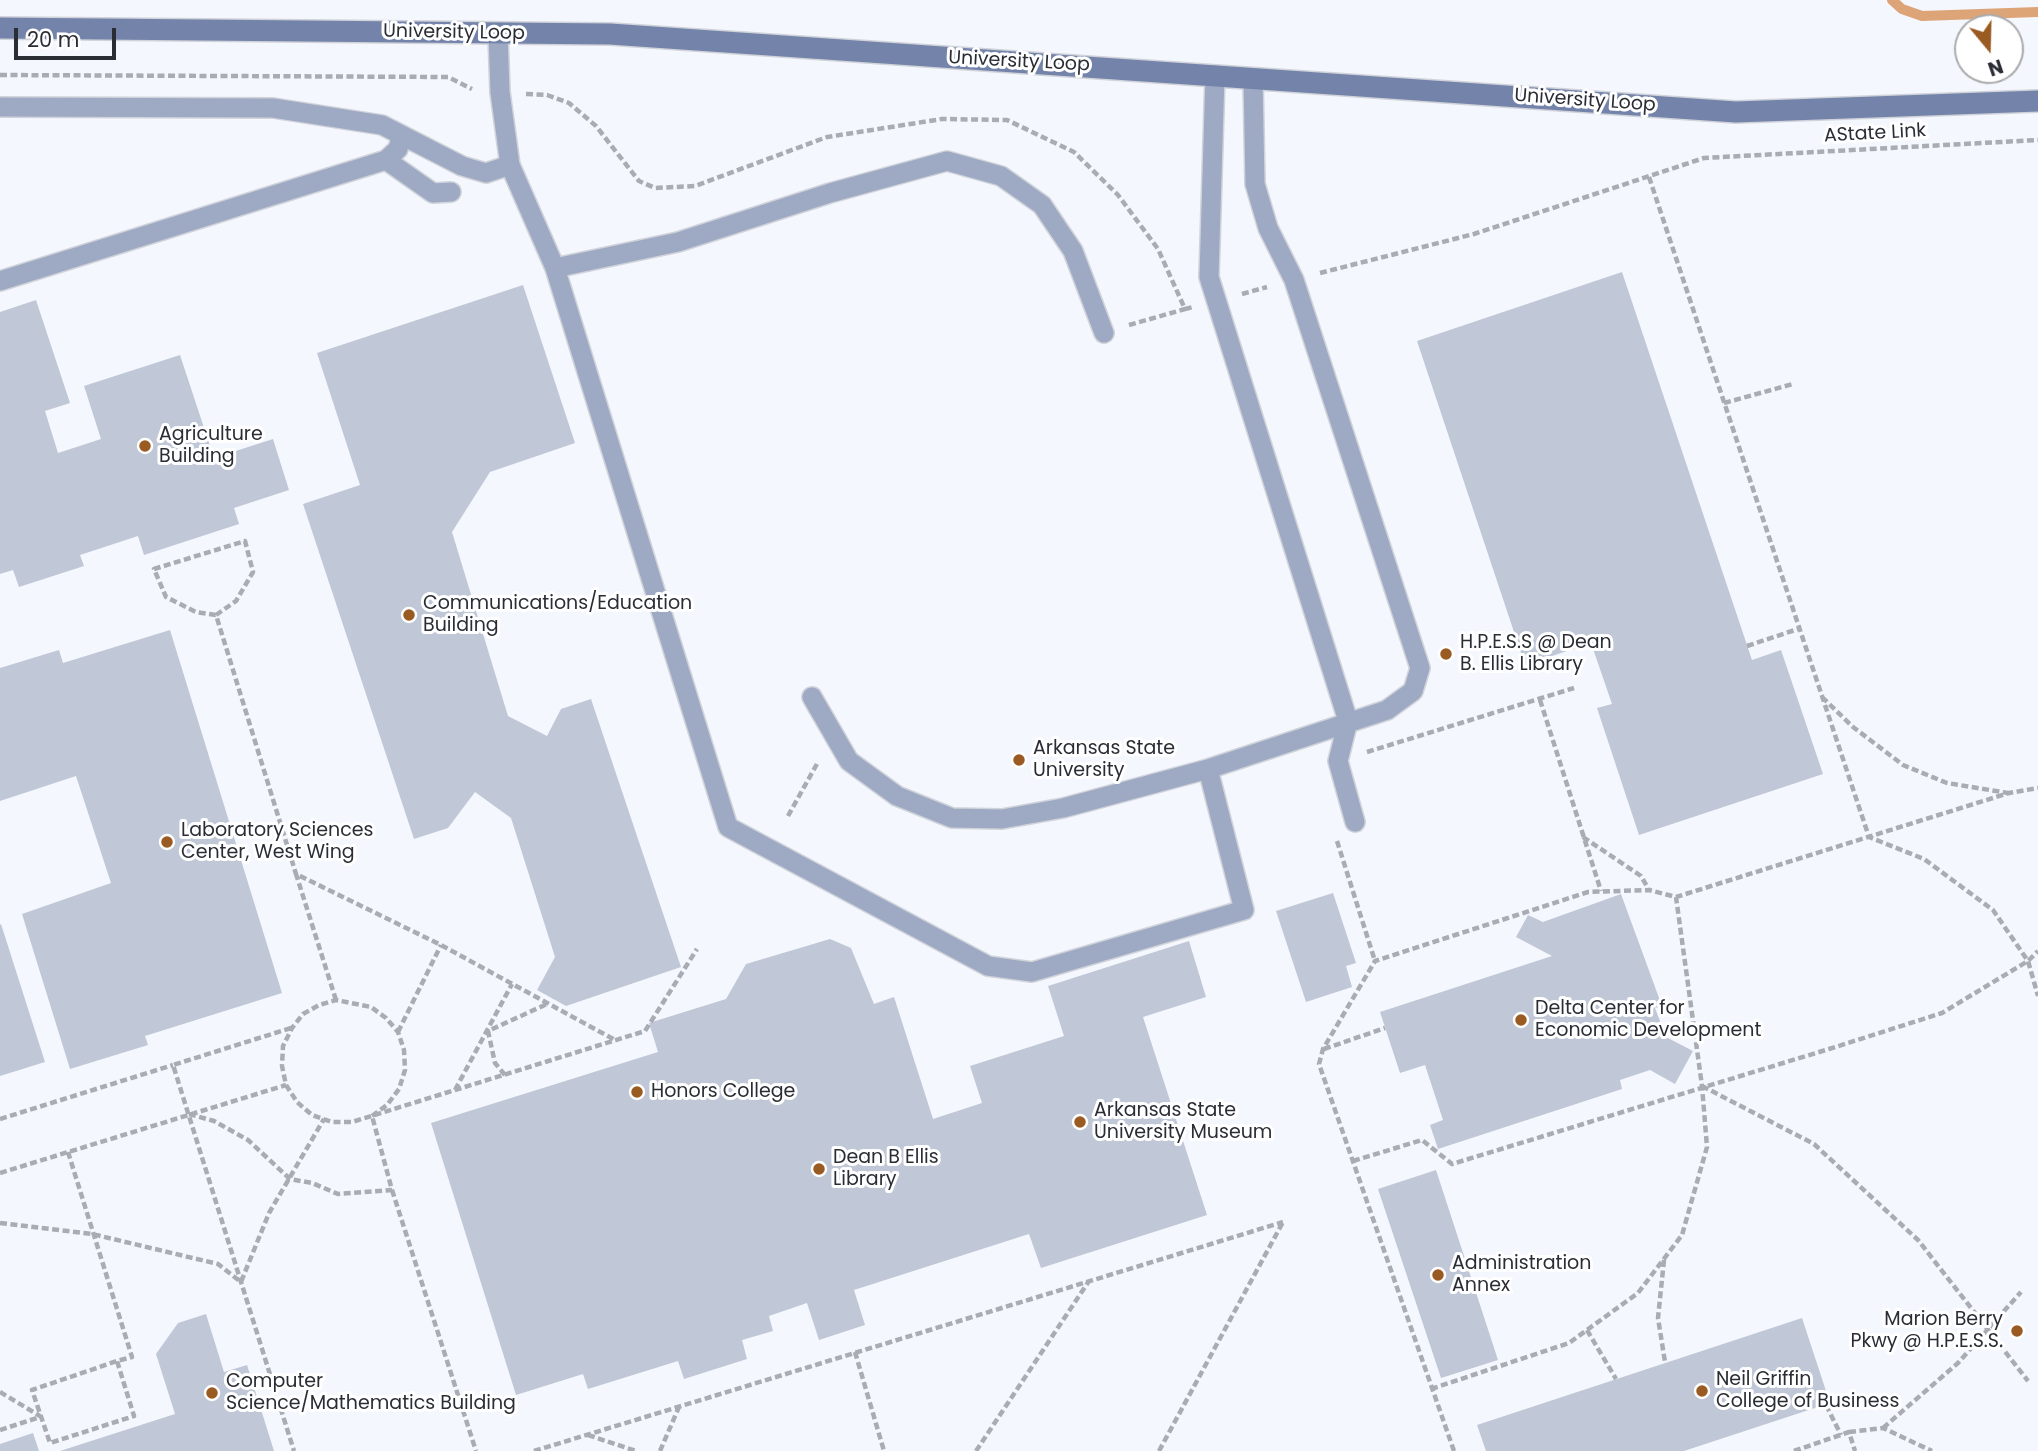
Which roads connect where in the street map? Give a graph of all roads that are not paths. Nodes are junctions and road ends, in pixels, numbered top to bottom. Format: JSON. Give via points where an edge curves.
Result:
{"nodes":[{"id":1,"x":0,"y":28,"type":"edge"},
{"id":2,"x":498,"y":34,"type":"junction"},
{"id":3,"x":1215,"y":75,"type":"junction"},
{"id":4,"x":1253,"y":78,"type":"junction"},
{"id":5,"x":2038,"y":101,"type":"edge"},
{"id":6,"x":0,"y":107,"type":"edge"},
{"id":7,"x":401,"y":137,"type":"junction"},
{"id":8,"x":386,"y":160,"type":"junction"},
{"id":9,"x":510,"y":165,"type":"junction"},
{"id":10,"x":452,"y":192,"type":"dead end"},
{"id":11,"x":555,"y":268,"type":"junction"},
{"id":12,"x":0,"y":281,"type":"edge"},
{"id":13,"x":1104,"y":333,"type":"road end"},
{"id":14,"x":812,"y":697,"type":"dead end"},
{"id":15,"x":1348,"y":721,"type":"junction"},
{"id":16,"x":1208,"y":769,"type":"junction"},
{"id":17,"x":1355,"y":822,"type":"dead end"}],
"edges":[{"from":1,"to":2,"type":"street","name":"University Loop"},
{"from":2,"to":3,"type":"street","name":"University Loop","via":[[610,34]]},
{"from":2,"to":9,"type":"lane"},
{"from":3,"to":4,"type":"street","name":"University Loop"},
{"from":3,"to":15,"type":"lane","via":[[1209,277]]},
{"from":4,"to":5,"type":"street","name":"University Loop","via":[[1736,112]]},
{"from":4,"to":15,"type":"lane","via":[[1255,184],[1268,228],[1294,280],[1420,668],[1413,691],[1387,710]]},
{"from":6,"to":7,"type":"lane","via":[[273,108],[382,125]]},
{"from":7,"to":8,"type":"lane","via":[[398,149]]},
{"from":7,"to":9,"type":"lane","via":[[486,173]]},
{"from":8,"to":10,"type":"lane","via":[[433,193]]},
{"from":8,"to":12,"type":"lane"},
{"from":9,"to":11,"type":"lane"},
{"from":11,"to":13,"type":"lane","via":[[678,242],[947,161],[1001,176],[1042,205],[1073,251]]},
{"from":11,"to":16,"type":"lane","via":[[728,827],[988,966],[1032,972],[1244,911]]},
{"from":14,"to":16,"type":"lane","via":[[849,761],[897,796],[952,818],[1002,819],[1054,810]]},
{"from":15,"to":16,"type":"lane"},
{"from":15,"to":17,"type":"lane","via":[[1338,761]]}]}
